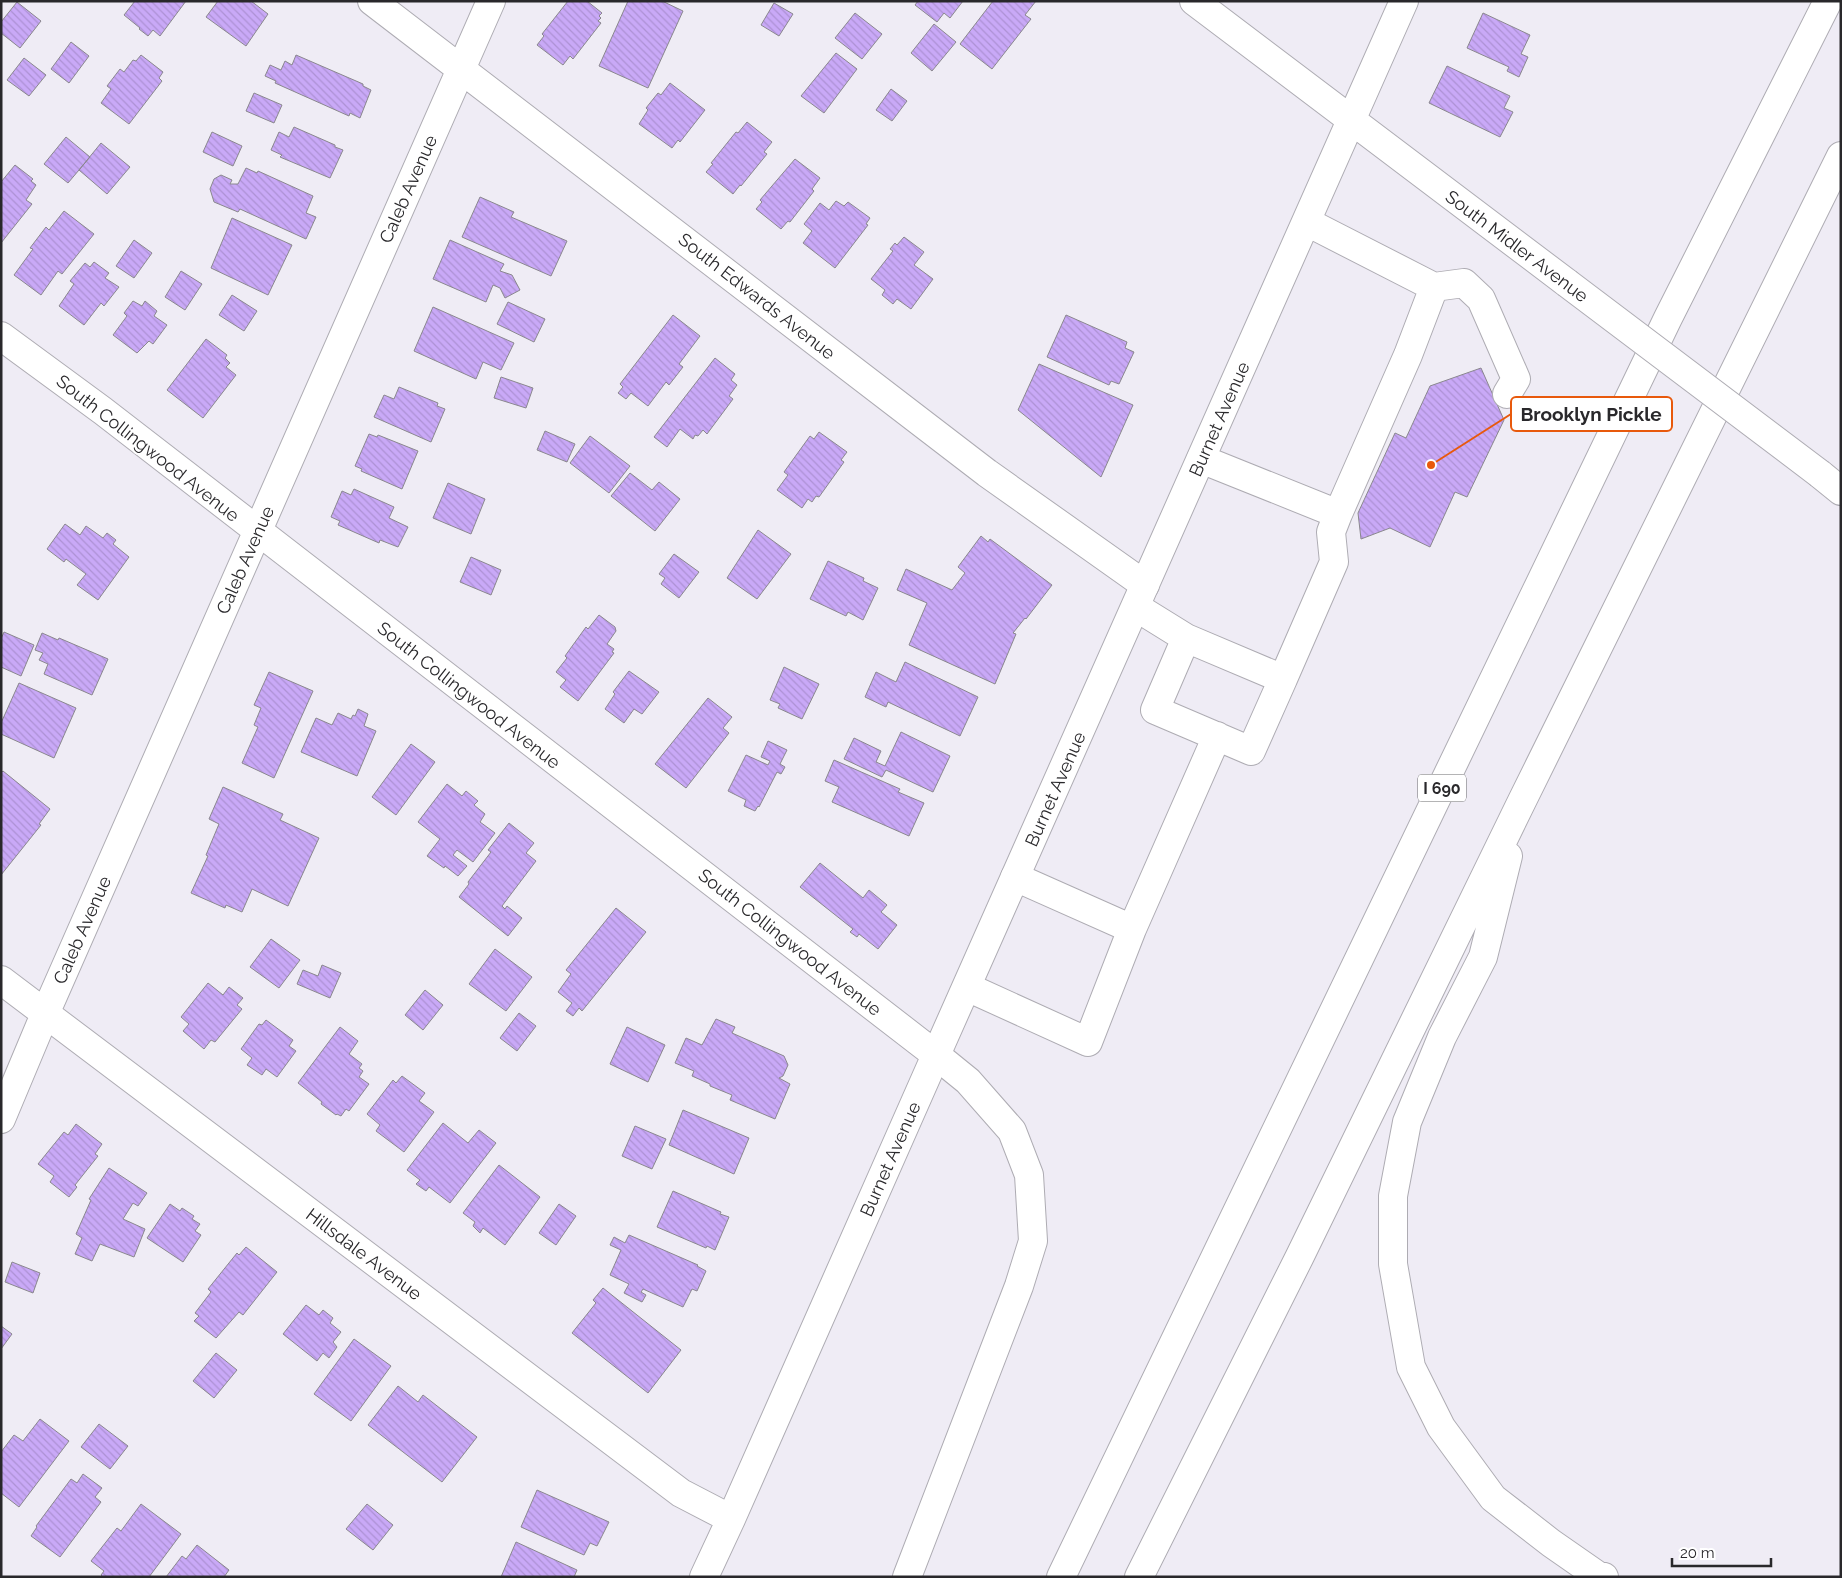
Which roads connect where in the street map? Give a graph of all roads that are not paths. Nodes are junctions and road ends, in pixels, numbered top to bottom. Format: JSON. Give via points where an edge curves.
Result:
{"nodes":[{"id":1,"x":372,"y":1,"type":"edge"},
{"id":2,"x":491,"y":1,"type":"edge"},
{"id":3,"x":1194,"y":1,"type":"edge"},
{"id":4,"x":1404,"y":1,"type":"edge"},
{"id":5,"x":1828,"y":1,"type":"edge"},
{"id":6,"x":461,"y":69,"type":"junction"},
{"id":7,"x":1351,"y":121,"type":"junction"},
{"id":8,"x":1841,"y":156,"type":"edge"},
{"id":9,"x":1307,"y":222,"type":"junction"},
{"id":10,"x":1434,"y":287,"type":"junction"},
{"id":11,"x":1,"y":336,"type":"edge"},
{"id":12,"x":1507,"y":394,"type":"dead end"},
{"id":13,"x":1201,"y":459,"type":"junction"},
{"id":14,"x":1841,"y":491,"type":"edge"},
{"id":15,"x":1338,"y":514,"type":"junction"},
{"id":16,"x":258,"y":532,"type":"junction"},
{"id":17,"x":1141,"y":596,"type":"junction"},
{"id":18,"x":1186,"y":638,"type":"junction"},
{"id":19,"x":1283,"y":679,"type":"junction"},
{"id":20,"x":1217,"y":736,"type":"junction"},
{"id":21,"x":1522,"y":801,"type":"junction"},
{"id":22,"x":1015,"y":877,"type":"junction"},
{"id":23,"x":1132,"y":929,"type":"junction"},
{"id":24,"x":1,"y":980,"type":"edge"},
{"id":25,"x":966,"y":987,"type":"junction"},
{"id":26,"x":45,"y":1014,"type":"junction"},
{"id":27,"x":936,"y":1055,"type":"junction"},
{"id":28,"x":1,"y":1119,"type":"edge"},
{"id":29,"x":731,"y":1519,"type":"junction"},
{"id":30,"x":704,"y":1577,"type":"edge"},
{"id":31,"x":907,"y":1577,"type":"edge"},
{"id":32,"x":1061,"y":1577,"type":"edge"},
{"id":33,"x":1139,"y":1577,"type":"edge"},
{"id":34,"x":1604,"y":1577,"type":"edge"}],
"edges":[{"from":1,"to":6,"type":"main road","name":"South Edwards Avenue"},
{"from":2,"to":6,"type":"main road","name":"Caleb Avenue"},
{"from":3,"to":7,"type":"main road","name":"South Midler Avenue"},
{"from":4,"to":7,"type":"main road","name":"Burnet Avenue"},
{"from":5,"to":32,"type":"main road","number":"I 690","via":[[1668,318]]},
{"from":6,"to":16,"type":"main road","name":"Caleb Avenue"},
{"from":6,"to":17,"type":"main road","name":"South Edwards Avenue","via":[[987,472]]},
{"from":7,"to":9,"type":"main road","name":"Burnet Avenue"},
{"from":7,"to":14,"type":"main road","name":"South Midler Avenue","bridge":true},
{"from":8,"to":21,"type":"main road"},
{"from":9,"to":10,"type":"main road"},
{"from":9,"to":13,"type":"main road","name":"Burnet Avenue"},
{"from":10,"to":12,"type":"main road","via":[[1464,283],[1481,298],[1516,379]]},
{"from":10,"to":15,"type":"main road","via":[[1408,355]]},
{"from":11,"to":16,"type":"main road","name":"South Collingwood Avenue"},
{"from":13,"to":15,"type":"main road"},
{"from":13,"to":17,"type":"main road","name":"Burnet Avenue"},
{"from":15,"to":19,"type":"main road","via":[[1331,532],[1334,562]]},
{"from":16,"to":26,"type":"main road","name":"Caleb Avenue"},
{"from":16,"to":27,"type":"main road","name":"South Collingwood Avenue"},
{"from":17,"to":18,"type":"main road","name":"South Edwards Avenue"},
{"from":17,"to":22,"type":"main road","name":"Burnet Avenue"},
{"from":18,"to":19,"type":"main road","name":"South Edwards Avenue"},
{"from":18,"to":20,"type":"main road","via":[[1155,710]]},
{"from":19,"to":20,"type":"main road","via":[[1251,751]]},
{"from":20,"to":23,"type":"main road"},
{"from":21,"to":33,"type":"main road"},
{"from":21,"to":34,"type":"main road","via":[[1483,957],[1442,1037],[1407,1122],[1393,1196],[1393,1264],[1411,1367],[1441,1428],[1493,1498],[1551,1543]]},
{"from":22,"to":23,"type":"main road"},
{"from":22,"to":25,"type":"main road","name":"Burnet Avenue"},
{"from":23,"to":25,"type":"main road","via":[[1088,1042]]},
{"from":24,"to":26,"type":"main road","name":"Hillsdale Avenue"},
{"from":25,"to":27,"type":"main road","name":"Burnet Avenue"},
{"from":26,"to":28,"type":"main road","name":"Caleb Avenue"},
{"from":26,"to":29,"type":"main road","name":"Hillsdale Avenue","via":[[681,1493]]},
{"from":27,"to":29,"type":"main road","name":"Burnet Avenue"},
{"from":27,"to":31,"type":"main road","name":"South Collingwood Avenue","via":[[968,1081],[1012,1131],[1029,1175],[1033,1240],[1019,1286]]},
{"from":29,"to":30,"type":"main road","name":"Burnet Avenue"}]}
